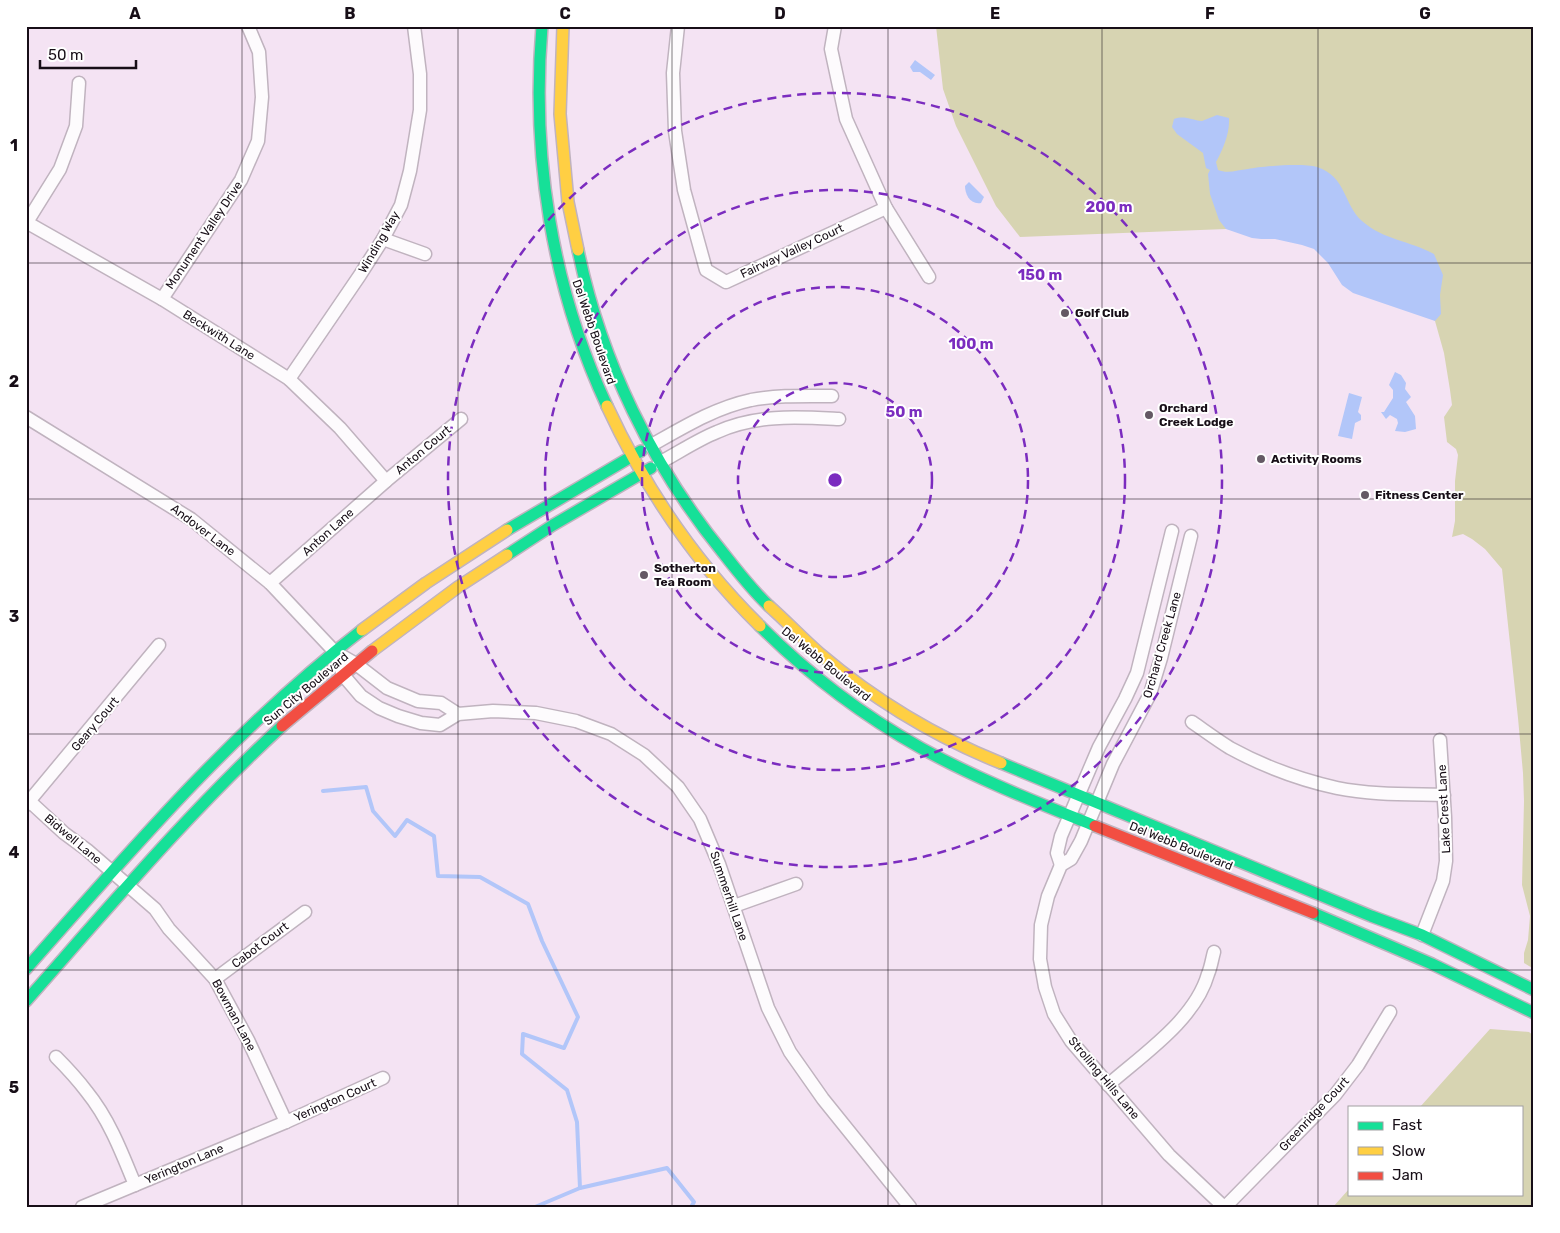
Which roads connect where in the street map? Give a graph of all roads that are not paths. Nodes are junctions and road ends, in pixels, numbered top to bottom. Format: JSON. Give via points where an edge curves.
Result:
{"nodes":[{"id":1,"x":248,"y":26,"type":"edge"},
{"id":2,"x":414,"y":26,"type":"edge"},
{"id":3,"x":542,"y":26,"type":"edge"},
{"id":4,"x":563,"y":26,"type":"edge"},
{"id":5,"x":678,"y":26,"type":"edge"},
{"id":6,"x":835,"y":26,"type":"edge"},
{"id":7,"x":79,"y":83,"type":"dead end"},
{"id":8,"x":886,"y":208,"type":"junction"},
{"id":9,"x":27,"y":222,"type":"edge"},
{"id":10,"x":383,"y":239,"type":"junction"},
{"id":11,"x":425,"y":254,"type":"dead end"},
{"id":12,"x":929,"y":278,"type":"dead end"},
{"id":13,"x":162,"y":299,"type":"junction"},
{"id":14,"x":289,"y":379,"type":"junction"},
{"id":15,"x":832,"y":396,"type":"dead end"},
{"id":16,"x":26,"y":417,"type":"edge"},
{"id":17,"x":461,"y":419,"type":"dead end"},
{"id":18,"x":839,"y":419,"type":"dead end"},
{"id":19,"x":650,"y":446,"type":"junction"},
{"id":20,"x":631,"y":456,"type":"junction"},
{"id":21,"x":659,"y":463,"type":"junction"},
{"id":22,"x":641,"y":474,"type":"junction"},
{"id":23,"x":386,"y":481,"type":"junction"},
{"id":24,"x":1172,"y":531,"type":"dead end"},
{"id":25,"x":1191,"y":536,"type":"dead end"},
{"id":26,"x":270,"y":583,"type":"junction"},
{"id":27,"x":159,"y":645,"type":"dead end"},
{"id":28,"x":335,"y":652,"type":"junction"},
{"id":29,"x":356,"y":664,"type":"junction"},
{"id":30,"x":343,"y":675,"type":"junction"},
{"id":31,"x":458,"y":714,"type":"junction"},
{"id":32,"x":1192,"y":722,"type":"dead end"},
{"id":33,"x":1440,"y":740,"type":"dead end"},
{"id":34,"x":1444,"y":795,"type":"junction"},
{"id":35,"x":1078,"y":796,"type":"junction"},
{"id":36,"x":27,"y":802,"type":"edge"},
{"id":37,"x":1097,"y":803,"type":"junction"},
{"id":38,"x":1070,"y":816,"type":"junction"},
{"id":39,"x":1088,"y":823,"type":"junction"},
{"id":40,"x":1061,"y":865,"type":"junction"},
{"id":41,"x":120,"y":879,"type":"junction"},
{"id":42,"x":796,"y":884,"type":"dead end"},
{"id":43,"x":734,"y":906,"type":"junction"},
{"id":44,"x":305,"y":912,"type":"dead end"},
{"id":45,"x":1422,"y":935,"type":"junction"},
{"id":46,"x":1214,"y":952,"type":"dead end"},
{"id":47,"x":26,"y":968,"type":"edge"},
{"id":48,"x":215,"y":979,"type":"junction"},
{"id":49,"x":1534,"y":990,"type":"edge"},
{"id":50,"x":26,"y":1001,"type":"edge"},
{"id":51,"x":1390,"y":1012,"type":"dead end"},
{"id":52,"x":1534,"y":1013,"type":"edge"},
{"id":53,"x":56,"y":1057,"type":"dead end"},
{"id":54,"x":383,"y":1078,"type":"dead end"},
{"id":55,"x":1108,"y":1085,"type":"junction"},
{"id":56,"x":286,"y":1122,"type":"junction"},
{"id":57,"x":135,"y":1185,"type":"junction"},
{"id":58,"x":82,"y":1207,"type":"edge"},
{"id":59,"x":910,"y":1207,"type":"edge"},
{"id":60,"x":1224,"y":1207,"type":"edge"}],
"edges":[{"from":1,"to":13,"type":"street","name":"Monument Valley Drive","via":[[259,52],[262,97],[258,141],[241,180]]},
{"from":2,"to":10,"type":"street","name":"Winding Way","via":[[420,74],[420,110],[401,205]]},
{"from":3,"to":20,"type":"street","name":"Del Webb Boulevard","via":[[539,120],[544,190],[552,234],[570,310],[588,362]]},
{"from":4,"to":19,"type":"street","name":"Del Webb Boulevard","via":[[560,77],[563,158],[578,258],[607,354]]},
{"from":5,"to":8,"type":"street","name":"Fairway Valley Court","via":[[673,73],[675,131],[684,190],[706,270],[726,282]]},
{"from":6,"to":8,"type":"street","via":[[831,49],[846,120]]},
{"from":7,"to":9,"type":"street","via":[[76,126],[63,161]]},
{"from":8,"to":12,"type":"street"},
{"from":9,"to":13,"type":"street","name":"Beckwith Lane"},
{"from":10,"to":11,"type":"street"},
{"from":10,"to":14,"type":"street","name":"Winding Way"},
{"from":13,"to":14,"type":"street","name":"Beckwith Lane"},
{"from":14,"to":23,"type":"street","name":"Beckwith Lane","via":[[340,428]]},
{"from":15,"to":19,"type":"street","via":[[751,400],[709,414]]},
{"from":16,"to":26,"type":"street","name":"Andover Lane","via":[[191,519]]},
{"from":17,"to":23,"type":"street","name":"Anton Court"},
{"from":18,"to":21,"type":"street","via":[[777,418],[736,425],[718,431]]},
{"from":19,"to":20,"type":"street","name":"Sun City Boulevard"},
{"from":19,"to":21,"type":"street","name":"Del Webb Boulevard"},
{"from":20,"to":22,"type":"street","name":"Del Webb Boulevard"},
{"from":20,"to":28,"type":"street","name":"Sun City Boulevard","via":[[444,570]]},
{"from":21,"to":22,"type":"street","name":"Sun City Boulevard"},
{"from":21,"to":35,"type":"street","name":"Del Webb Boulevard","via":[[726,559],[817,652],[874,694],[938,733]]},
{"from":22,"to":29,"type":"street","name":"Sun City Boulevard","via":[[607,492],[456,588]]},
{"from":22,"to":38,"type":"street","name":"Del Webb Boulevard","via":[[663,511],[740,608],[833,691],[926,751],[972,775]]},
{"from":23,"to":26,"type":"street","name":"Anton Lane"},
{"from":24,"to":35,"type":"street","name":"Orchard Creek Lane","via":[[1137,673]]},
{"from":25,"to":37,"type":"street","name":"Orchard Creek Lane","via":[[1150,694],[1120,749]]},
{"from":26,"to":28,"type":"street","name":"Andover Lane"},
{"from":27,"to":36,"type":"street","name":"Geary Court"},
{"from":28,"to":29,"type":"street"},
{"from":28,"to":30,"type":"street","name":"Summerhill Lane"},
{"from":28,"to":41,"type":"street","name":"Sun City Boulevard","via":[[220,756],[164,814]]},
{"from":29,"to":30,"type":"street","name":"Sun City Boulevard"},
{"from":29,"to":31,"type":"street","via":[[396,693],[418,701],[441,703]]},
{"from":30,"to":31,"type":"street","name":"Summerhill Lane","via":[[362,696],[398,716],[440,725]]},
{"from":30,"to":41,"type":"street","name":"Sun City Boulevard","via":[[248,758],[185,823]]},
{"from":31,"to":43,"type":"street","name":"Summerhill Lane","via":[[536,713],[576,721],[611,734],[644,755],[678,787],[700,819]]},
{"from":32,"to":34,"type":"street","via":[[1231,748],[1257,760],[1338,788],[1382,794]]},
{"from":33,"to":34,"type":"street","name":"Lake Crest Lane"},
{"from":34,"to":45,"type":"street","name":"Lake Crest Lane","via":[[1446,861],[1443,881]]},
{"from":35,"to":37,"type":"street","name":"Del Webb Boulevard"},
{"from":35,"to":38,"type":"street","name":"Strolling Hills Lane"},
{"from":36,"to":41,"type":"street","name":"Bidwell Lane"},
{"from":37,"to":39,"type":"street","name":"Strolling Hills Lane"},
{"from":37,"to":45,"type":"street","name":"Del Webb Boulevard"},
{"from":38,"to":39,"type":"street","name":"Del Webb Boulevard"},
{"from":38,"to":40,"type":"street","name":"Strolling Hills Lane","via":[[1061,836],[1058,854]]},
{"from":39,"to":40,"type":"street","name":"Strolling Hills Lane","via":[[1071,859]]},
{"from":39,"to":52,"type":"street","name":"Del Webb Boulevard","via":[[1415,955]]},
{"from":40,"to":55,"type":"street","name":"Strolling Hills Lane","via":[[1048,896],[1041,925],[1040,959],[1045,987],[1054,1014],[1071,1042]]},
{"from":41,"to":47,"type":"street","name":"Sun City Boulevard"},
{"from":41,"to":48,"type":"street","name":"Bowman Lane","via":[[154,909]]},
{"from":41,"to":50,"type":"street","name":"Sun City Boulevard"},
{"from":42,"to":43,"type":"street"},
{"from":43,"to":59,"type":"street","name":"Summerhill Lane","via":[[768,1008],[790,1052]]},
{"from":44,"to":48,"type":"street","name":"Cabot Court"},
{"from":45,"to":49,"type":"street","name":"Del Webb Boulevard"},
{"from":46,"to":55,"type":"street","via":[[1208,976],[1193,1005],[1173,1029]]},
{"from":48,"to":56,"type":"street","name":"Bowman Lane"},
{"from":51,"to":60,"type":"street","name":"Greenridge Court","via":[[1358,1065],[1335,1095]]},
{"from":53,"to":57,"type":"street","via":[[88,1093],[104,1118],[119,1144]]},
{"from":54,"to":56,"type":"street","name":"Yerington Court"},
{"from":55,"to":60,"type":"street","name":"Strolling Hills Lane","via":[[1170,1154]]},
{"from":56,"to":57,"type":"street","name":"Yerington Lane"},
{"from":57,"to":58,"type":"street","name":"Yerington Lane"}]}
